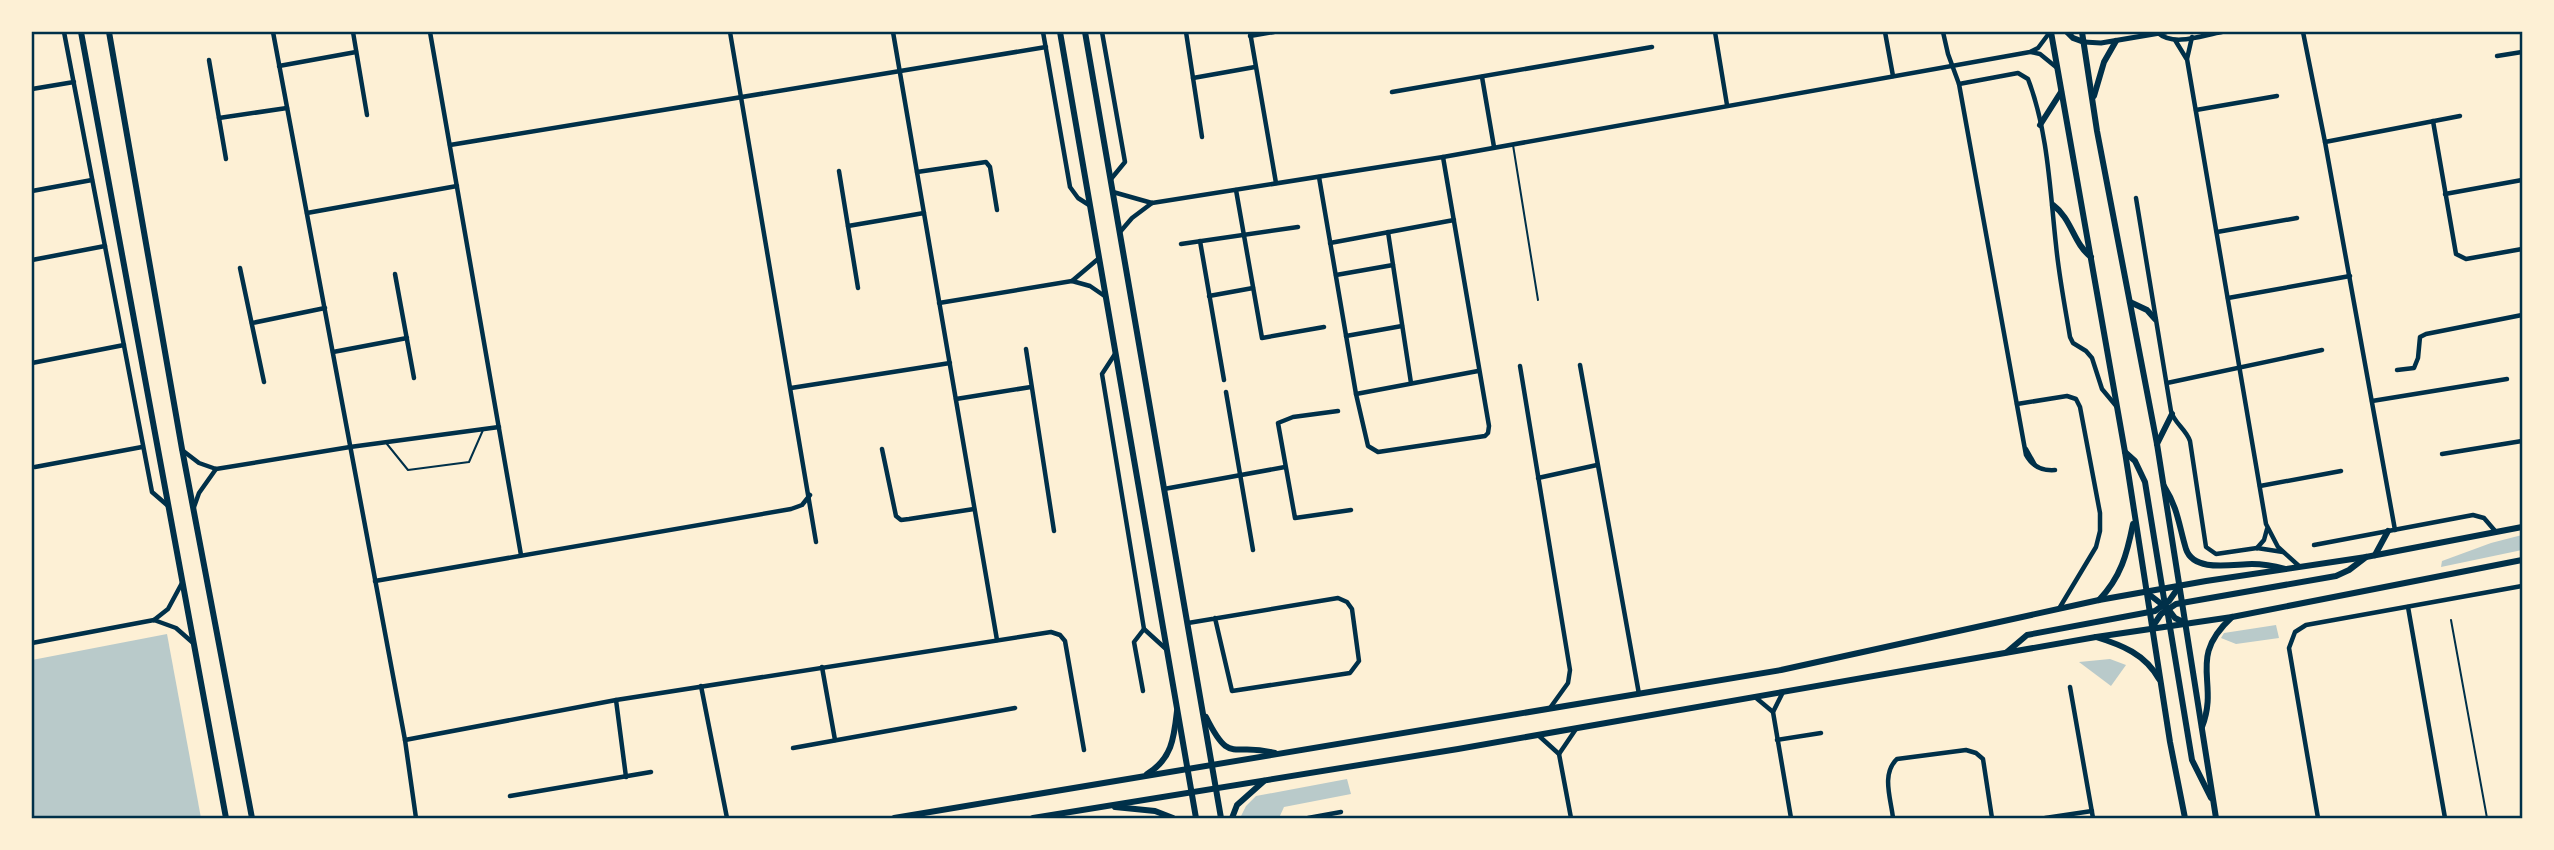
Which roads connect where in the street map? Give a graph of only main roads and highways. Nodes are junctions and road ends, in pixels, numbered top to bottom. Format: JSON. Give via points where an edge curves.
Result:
{"nodes":[{"id":1,"x":81,"y":32,"type":"edge"},
{"id":2,"x":109,"y":32,"type":"edge"},
{"id":3,"x":1060,"y":32,"type":"edge"},
{"id":4,"x":1085,"y":32,"type":"edge"},
{"id":5,"x":2050,"y":32,"type":"edge"},
{"id":6,"x":2067,"y":32,"type":"edge"},
{"id":7,"x":2082,"y":32,"type":"edge"},
{"id":8,"x":2116,"y":41,"type":"road end"},
{"id":9,"x":2084,"y":42,"type":"junction"},
{"id":10,"x":2062,"y":90,"type":"junction"},
{"id":11,"x":2092,"y":102,"type":"junction"},
{"id":12,"x":2040,"y":125,"type":"road end"},
{"id":13,"x":2053,"y":205,"type":"road end"},
{"id":14,"x":2091,"y":257,"type":"junction"},
{"id":15,"x":2130,"y":302,"type":"junction"},
{"id":16,"x":2155,"y":319,"type":"road end"},
{"id":17,"x":2172,"y":414,"type":"road end"},
{"id":18,"x":2157,"y":444,"type":"junction"},
{"id":19,"x":2126,"y":452,"type":"junction"},
{"id":20,"x":2163,"y":484,"type":"junction"},
{"id":21,"x":2134,"y":519,"type":"junction"},
{"id":22,"x":2522,"y":527,"type":"edge"},
{"id":23,"x":2391,"y":530,"type":"road end"},
{"id":24,"x":2375,"y":555,"type":"junction"},
{"id":25,"x":2366,"y":557,"type":"junction"},
{"id":26,"x":2522,"y":560,"type":"edge"},
{"id":27,"x":2285,"y":569,"type":"junction"},
{"id":28,"x":2178,"y":586,"type":"junction"},
{"id":29,"x":2162,"y":589,"type":"junction"},
{"id":30,"x":2146,"y":592,"type":"junction"},
{"id":31,"x":2099,"y":600,"type":"junction"},
{"id":32,"x":2181,"y":603,"type":"junction"},
{"id":33,"x":2165,"y":608,"type":"junction"},
{"id":34,"x":2150,"y":612,"type":"junction"},
{"id":35,"x":2232,"y":617,"type":"junction"},
{"id":36,"x":2185,"y":624,"type":"junction"},
{"id":37,"x":2170,"y":626,"type":"junction"},
{"id":38,"x":2152,"y":628,"type":"junction"},
{"id":39,"x":2096,"y":637,"type":"junction"},
{"id":40,"x":2007,"y":652,"type":"junction"},
{"id":41,"x":2162,"y":684,"type":"junction"},
{"id":42,"x":1178,"y":702,"type":"junction"},
{"id":43,"x":1203,"y":711,"type":"junction"},
{"id":44,"x":2201,"y":729,"type":"junction"},
{"id":45,"x":1276,"y":753,"type":"junction"},
{"id":46,"x":1212,"y":765,"type":"junction"},
{"id":47,"x":1188,"y":768,"type":"junction"},
{"id":48,"x":1143,"y":776,"type":"junction"},
{"id":49,"x":1266,"y":780,"type":"junction"},
{"id":50,"x":1216,"y":788,"type":"junction"},
{"id":51,"x":1192,"y":792,"type":"junction"},
{"id":52,"x":2213,"y":800,"type":"junction"},
{"id":53,"x":1106,"y":806,"type":"junction"},
{"id":54,"x":226,"y":818,"type":"edge"},
{"id":55,"x":252,"y":818,"type":"edge"},
{"id":56,"x":894,"y":818,"type":"edge"},
{"id":57,"x":1033,"y":818,"type":"edge"},
{"id":58,"x":1173,"y":818,"type":"edge"},
{"id":59,"x":1196,"y":818,"type":"edge"},
{"id":60,"x":1221,"y":818,"type":"edge"},
{"id":61,"x":1232,"y":818,"type":"edge"},
{"id":62,"x":2185,"y":818,"type":"edge"},
{"id":63,"x":2216,"y":818,"type":"edge"}],
"edges":[{"from":1,"to":54,"type":"main road"},
{"from":2,"to":55,"type":"main road","via":[[181,449]]},
{"from":3,"to":42,"type":"main road"},
{"from":4,"to":43,"type":"main road"},
{"from":5,"to":10,"type":"main road"},
{"from":6,"to":9,"type":"main road"},
{"from":7,"to":9,"type":"main road"},
{"from":8,"to":11,"type":"main road"},
{"from":9,"to":11,"type":"main road"},
{"from":10,"to":12,"type":"main road"},
{"from":10,"to":14,"type":"main road"},
{"from":11,"to":15,"type":"main road"},
{"from":13,"to":14,"type":"main road"},
{"from":14,"to":19,"type":"main road"},
{"from":15,"to":16,"type":"main road"},
{"from":15,"to":18,"type":"main road"},
{"from":17,"to":18,"type":"main road"},
{"from":18,"to":20,"type":"main road"},
{"from":19,"to":21,"type":"main road"},
{"from":19,"to":29,"type":"main road","via":[[2145,482]]},
{"from":20,"to":27,"type":"main road","via":[[2177,511],[2187,552],[2194,559],[2213,565]]},
{"from":20,"to":28,"type":"main road"},
{"from":21,"to":30,"type":"main road"},
{"from":21,"to":31,"type":"main road","via":[[2120,574]]},
{"from":22,"to":24,"type":"main road"},
{"from":23,"to":24,"type":"main road"},
{"from":24,"to":25,"type":"main road"},
{"from":25,"to":27,"type":"main road"},
{"from":25,"to":32,"type":"main road","via":[[2336,576]]},
{"from":26,"to":35,"type":"main road"},
{"from":27,"to":28,"type":"main road"},
{"from":28,"to":29,"type":"main road"},
{"from":28,"to":32,"type":"main road"},
{"from":28,"to":33,"type":"main road"},
{"from":29,"to":30,"type":"main road"},
{"from":29,"to":33,"type":"main road"},
{"from":30,"to":31,"type":"main road"},
{"from":30,"to":33,"type":"main road"},
{"from":30,"to":34,"type":"main road"},
{"from":31,"to":45,"type":"main road","via":[[1781,670]]},
{"from":32,"to":33,"type":"main road"},
{"from":32,"to":36,"type":"main road"},
{"from":33,"to":34,"type":"main road"},
{"from":33,"to":36,"type":"main road"},
{"from":33,"to":37,"type":"main road"},
{"from":33,"to":38,"type":"main road"},
{"from":34,"to":38,"type":"main road"},
{"from":34,"to":40,"type":"main road","via":[[2027,635]]},
{"from":35,"to":36,"type":"main road"},
{"from":35,"to":44,"type":"main road","via":[[2215,634],[2207,652],[2208,703]]},
{"from":36,"to":37,"type":"main road"},
{"from":36,"to":44,"type":"main road"},
{"from":37,"to":38,"type":"main road"},
{"from":37,"to":52,"type":"main road","via":[[2192,760]]},
{"from":38,"to":39,"type":"main road"},
{"from":38,"to":41,"type":"main road"},
{"from":39,"to":40,"type":"main road"},
{"from":39,"to":41,"type":"main road","via":[[2121,644],[2142,657]]},
{"from":40,"to":49,"type":"main road"},
{"from":41,"to":62,"type":"main road"},
{"from":42,"to":47,"type":"main road"},
{"from":42,"to":48,"type":"main road","via":[[1170,751]]},
{"from":43,"to":45,"type":"main road","via":[[1217,738],[1229,749]]},
{"from":43,"to":46,"type":"main road"},
{"from":44,"to":52,"type":"main road"},
{"from":45,"to":46,"type":"main road"},
{"from":46,"to":47,"type":"main road"},
{"from":46,"to":50,"type":"main road"},
{"from":47,"to":48,"type":"main road"},
{"from":47,"to":51,"type":"main road"},
{"from":48,"to":56,"type":"main road"},
{"from":49,"to":50,"type":"main road"},
{"from":49,"to":61,"type":"main road","via":[[1237,806]]},
{"from":50,"to":51,"type":"main road"},
{"from":50,"to":60,"type":"main road"},
{"from":51,"to":53,"type":"main road"},
{"from":51,"to":59,"type":"main road"},
{"from":52,"to":63,"type":"main road"},
{"from":53,"to":57,"type":"main road"},
{"from":53,"to":58,"type":"main road","via":[[1155,811]]}]}
